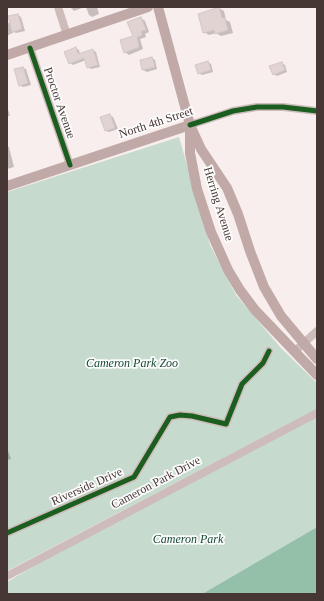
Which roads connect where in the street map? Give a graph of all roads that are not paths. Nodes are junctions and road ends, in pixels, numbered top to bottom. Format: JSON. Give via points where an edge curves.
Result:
{"nodes":[{"id":1,"x":58,"y":7,"type":"edge"},
{"id":2,"x":148,"y":7,"type":"edge"},
{"id":3,"x":158,"y":7,"type":"edge"},
{"id":4,"x":67,"y":35,"type":"junction"},
{"id":5,"x":30,"y":48,"type":"junction"},
{"id":6,"x":7,"y":55,"type":"edge"},
{"id":7,"x":317,"y":111,"type":"edge"},
{"id":8,"x":190,"y":126,"type":"junction"},
{"id":9,"x":70,"y":165,"type":"junction"},
{"id":10,"x":7,"y":186,"type":"edge"},
{"id":11,"x":317,"y":331,"type":"edge"},
{"id":12,"x":304,"y":342,"type":"junction"},
{"id":13,"x":268,"y":351,"type":"dead end"},
{"id":14,"x":294,"y":352,"type":"junction"},
{"id":15,"x":317,"y":358,"type":"edge"},
{"id":16,"x":317,"y":375,"type":"edge"},
{"id":17,"x":317,"y":413,"type":"edge"},
{"id":18,"x":7,"y":533,"type":"edge"},
{"id":19,"x":7,"y":576,"type":"edge"}],
"edges":[{"from":1,"to":4,"type":"street"},
{"from":2,"to":4,"type":"main road"},
{"from":3,"to":8,"type":"main road","name":"Herring Avenue"},
{"from":4,"to":5,"type":"main road"},
{"from":5,"to":6,"type":"main road"},
{"from":5,"to":9,"type":"street","name":"Proctor Avenue"},
{"from":7,"to":8,"type":"street","name":"North 4th Street","via":[[257,107],[233,111]]},
{"from":8,"to":9,"type":"main road","name":"North 4th Street"},
{"from":8,"to":12,"type":"main road","name":"Herring Avenue","via":[[201,149],[227,188],[264,287],[281,316]]},
{"from":8,"to":14,"type":"main road","name":"Herring Avenue","via":[[190,153],[197,189],[220,253],[240,290]]},
{"from":9,"to":10,"type":"main road","name":"North 4th Street"},
{"from":11,"to":12,"type":"street"},
{"from":12,"to":14,"type":"street"},
{"from":12,"to":15,"type":"main road","name":"Herring Avenue"},
{"from":13,"to":18,"type":"street","name":"Riverside Drive","via":[[263,363],[242,384],[226,424],[192,416],[170,417],[134,477]]},
{"from":14,"to":16,"type":"main road","name":"Herring Avenue"},
{"from":17,"to":19,"type":"street","name":"Cameron Park Drive"}]}
